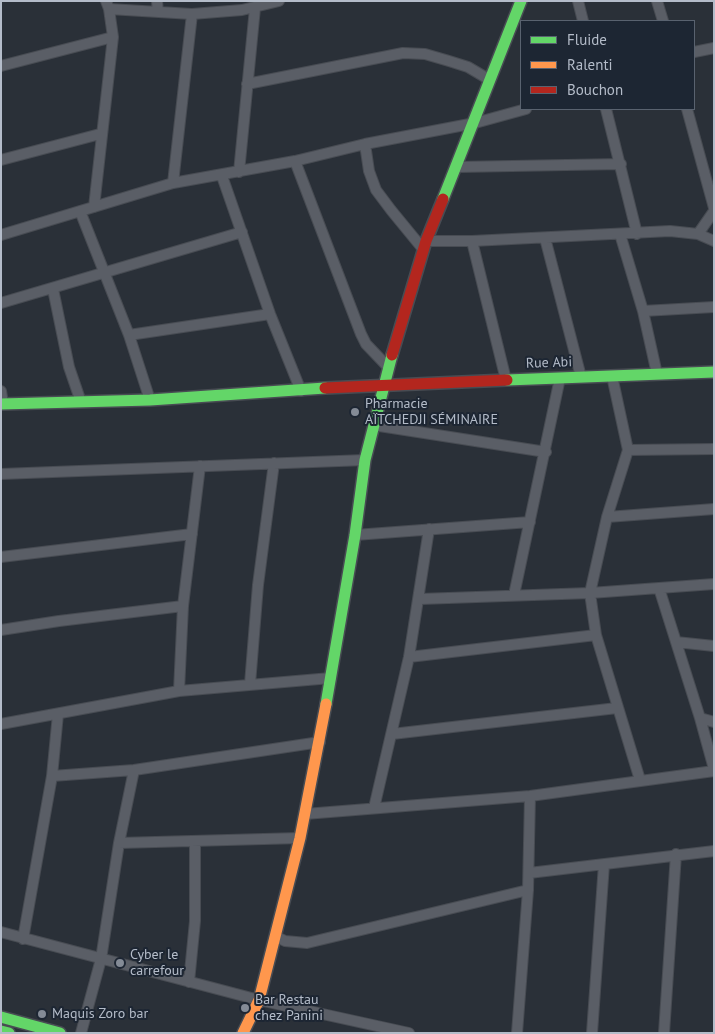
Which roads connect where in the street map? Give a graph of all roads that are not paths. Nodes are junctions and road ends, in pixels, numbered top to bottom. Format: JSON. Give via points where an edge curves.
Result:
{"nodes":[{"id":1,"x":279,"y":1,"type":"edge"},
{"id":2,"x":521,"y":1,"type":"edge"},
{"id":3,"x":578,"y":1,"type":"edge"},
{"id":4,"x":657,"y":1,"type":"edge"},
{"id":5,"x":108,"y":5,"type":"edge"},
{"id":6,"x":158,"y":6,"type":"edge"},
{"id":7,"x":241,"y":6,"type":"edge"},
{"id":8,"x":255,"y":8,"type":"junction"},
{"id":9,"x":192,"y":14,"type":"junction"},
{"id":10,"x":583,"y":20,"type":"edge"},
{"id":11,"x":663,"y":20,"type":"edge"},
{"id":12,"x":113,"y":37,"type":"junction"},
{"id":13,"x":714,"y":48,"type":"edge"},
{"id":14,"x":695,"y":52,"type":"edge"},
{"id":15,"x":1,"y":66,"type":"edge"},
{"id":16,"x":490,"y":80,"type":"junction"},
{"id":17,"x":247,"y":84,"type":"junction"},
{"id":18,"x":522,"y":110,"type":"edge"},
{"id":19,"x":606,"y":110,"type":"edge"},
{"id":20,"x":687,"y":110,"type":"edge"},
{"id":21,"x":475,"y":123,"type":"junction"},
{"id":22,"x":100,"y":134,"type":"junction"},
{"id":23,"x":366,"y":144,"type":"junction"},
{"id":24,"x":1,"y":160,"type":"edge"},
{"id":25,"x":294,"y":161,"type":"junction"},
{"id":26,"x":621,"y":164,"type":"junction"},
{"id":27,"x":458,"y":167,"type":"junction"},
{"id":28,"x":239,"y":172,"type":"junction"},
{"id":29,"x":222,"y":176,"type":"junction"},
{"id":30,"x":173,"y":184,"type":"junction"},
{"id":31,"x":94,"y":207,"type":"junction"},
{"id":32,"x":714,"y":210,"type":"edge"},
{"id":33,"x":80,"y":211,"type":"junction"},
{"id":34,"x":242,"y":232,"type":"junction"},
{"id":35,"x":620,"y":234,"type":"junction"},
{"id":36,"x":637,"y":234,"type":"junction"},
{"id":37,"x":698,"y":234,"type":"junction"},
{"id":38,"x":1,"y":235,"type":"edge"},
{"id":39,"x":545,"y":238,"type":"junction"},
{"id":40,"x":472,"y":241,"type":"junction"},
{"id":41,"x":714,"y":242,"type":"edge"},
{"id":42,"x":424,"y":245,"type":"junction"},
{"id":43,"x":104,"y":272,"type":"junction"},
{"id":44,"x":53,"y":289,"type":"junction"},
{"id":45,"x":1,"y":303,"type":"edge"},
{"id":46,"x":714,"y":307,"type":"edge"},
{"id":47,"x":642,"y":311,"type":"junction"},
{"id":48,"x":270,"y":314,"type":"junction"},
{"id":49,"x":129,"y":335,"type":"junction"},
{"id":50,"x":388,"y":367,"type":"junction"},
{"id":51,"x":714,"y":372,"type":"edge"},
{"id":52,"x":657,"y":374,"type":"junction"},
{"id":53,"x":612,"y":376,"type":"junction"},
{"id":54,"x":580,"y":377,"type":"junction"},
{"id":55,"x":560,"y":378,"type":"junction"},
{"id":56,"x":506,"y":380,"type":"junction"},
{"id":57,"x":384,"y":384,"type":"junction"},
{"id":58,"x":1,"y":391,"type":"edge"},
{"id":59,"x":302,"y":391,"type":"junction"},
{"id":60,"x":150,"y":400,"type":"junction"},
{"id":61,"x":81,"y":402,"type":"junction"},
{"id":62,"x":2,"y":404,"type":"edge"},
{"id":63,"x":373,"y":425,"type":"junction"},
{"id":64,"x":714,"y":448,"type":"edge"},
{"id":65,"x":628,"y":450,"type":"junction"},
{"id":66,"x":546,"y":452,"type":"junction"},
{"id":67,"x":364,"y":460,"type":"junction"},
{"id":68,"x":274,"y":463,"type":"junction"},
{"id":69,"x":200,"y":466,"type":"junction"},
{"id":70,"x":1,"y":474,"type":"edge"},
{"id":71,"x":714,"y":510,"type":"edge"},
{"id":72,"x":607,"y":517,"type":"junction"},
{"id":73,"x":530,"y":522,"type":"junction"},
{"id":74,"x":429,"y":529,"type":"junction"},
{"id":75,"x":192,"y":534,"type":"junction"},
{"id":76,"x":355,"y":535,"type":"junction"},
{"id":77,"x":1,"y":557,"type":"edge"},
{"id":78,"x":714,"y":584,"type":"edge"},
{"id":79,"x":659,"y":588,"type":"junction"},
{"id":80,"x":590,"y":593,"type":"junction"},
{"id":81,"x":514,"y":595,"type":"junction"},
{"id":82,"x":420,"y":599,"type":"junction"},
{"id":83,"x":183,"y":606,"type":"junction"},
{"id":84,"x":1,"y":630,"type":"edge"},
{"id":85,"x":596,"y":636,"type":"junction"},
{"id":86,"x":676,"y":642,"type":"junction"},
{"id":87,"x":714,"y":646,"type":"edge"},
{"id":88,"x":410,"y":657,"type":"junction"},
{"id":89,"x":331,"y":678,"type":"junction"},
{"id":90,"x":250,"y":684,"type":"junction"},
{"id":91,"x":179,"y":691,"type":"junction"},
{"id":92,"x":617,"y":708,"type":"junction"},
{"id":93,"x":58,"y":714,"type":"junction"},
{"id":94,"x":700,"y":718,"type":"junction"},
{"id":95,"x":714,"y":722,"type":"edge"},
{"id":96,"x":1,"y":724,"type":"edge"},
{"id":97,"x":392,"y":734,"type":"junction"},
{"id":98,"x":320,"y":742,"type":"junction"},
{"id":99,"x":134,"y":770,"type":"junction"},
{"id":100,"x":714,"y":770,"type":"edge"},
{"id":101,"x":52,"y":776,"type":"junction"},
{"id":102,"x":640,"y":780,"type":"junction"},
{"id":103,"x":530,"y":796,"type":"junction"},
{"id":104,"x":374,"y":808,"type":"junction"},
{"id":105,"x":305,"y":814,"type":"junction"},
{"id":106,"x":300,"y":838,"type":"junction"},
{"id":107,"x":195,"y":841,"type":"junction"},
{"id":108,"x":119,"y":843,"type":"junction"},
{"id":109,"x":714,"y":850,"type":"edge"},
{"id":110,"x":676,"y":854,"type":"junction"},
{"id":111,"x":604,"y":864,"type":"junction"},
{"id":112,"x":528,"y":873,"type":"junction"},
{"id":113,"x":528,"y":890,"type":"junction"},
{"id":114,"x":1,"y":932,"type":"edge"},
{"id":115,"x":277,"y":937,"type":"junction"},
{"id":116,"x":23,"y":939,"type":"junction"},
{"id":117,"x":101,"y":959,"type":"junction"},
{"id":118,"x":189,"y":982,"type":"junction"},
{"id":119,"x":259,"y":1000,"type":"junction"},
{"id":120,"x":1,"y":1017,"type":"edge"},
{"id":121,"x":1,"y":1031,"type":"edge"},
{"id":122,"x":9,"y":1033,"type":"edge"},
{"id":123,"x":60,"y":1033,"type":"edge"},
{"id":124,"x":81,"y":1033,"type":"edge"},
{"id":125,"x":243,"y":1033,"type":"edge"},
{"id":126,"x":408,"y":1033,"type":"edge"},
{"id":127,"x":517,"y":1033,"type":"edge"},
{"id":128,"x":592,"y":1033,"type":"edge"},
{"id":129,"x":664,"y":1033,"type":"edge"}],
"edges":[{"from":1,"to":8,"type":"street"},
{"from":2,"to":16,"type":"street"},
{"from":3,"to":10,"type":"street"},
{"from":4,"to":11,"type":"street"},
{"from":5,"to":6,"type":"street"},
{"from":5,"to":12,"type":"street"},
{"from":6,"to":9,"type":"street"},
{"from":7,"to":8,"type":"street"},
{"from":7,"to":9,"type":"street"},
{"from":8,"to":17,"type":"street"},
{"from":9,"to":30,"type":"street"},
{"from":12,"to":15,"type":"street"},
{"from":12,"to":22,"type":"street"},
{"from":13,"to":14,"type":"street"},
{"from":16,"to":17,"type":"street","via":[[449,61],[425,54],[402,53]]},
{"from":16,"to":21,"type":"street"},
{"from":17,"to":28,"type":"street"},
{"from":18,"to":21,"type":"street"},
{"from":19,"to":26,"type":"street"},
{"from":20,"to":32,"type":"street"},
{"from":21,"to":23,"type":"street"},
{"from":21,"to":27,"type":"street"},
{"from":22,"to":24,"type":"street"},
{"from":22,"to":31,"type":"street"},
{"from":23,"to":25,"type":"street"},
{"from":23,"to":42,"type":"street","via":[[369,171],[376,190],[390,210]]},
{"from":25,"to":28,"type":"street"},
{"from":25,"to":50,"type":"street","via":[[361,334]]},
{"from":26,"to":27,"type":"street"},
{"from":26,"to":36,"type":"street"},
{"from":27,"to":42,"type":"street"},
{"from":28,"to":29,"type":"street"},
{"from":29,"to":30,"type":"street"},
{"from":29,"to":34,"type":"street"},
{"from":30,"to":31,"type":"street"},
{"from":31,"to":33,"type":"street"},
{"from":32,"to":37,"type":"street"},
{"from":33,"to":38,"type":"street"},
{"from":33,"to":43,"type":"street"},
{"from":34,"to":43,"type":"street"},
{"from":34,"to":48,"type":"street"},
{"from":35,"to":36,"type":"street"},
{"from":35,"to":39,"type":"street"},
{"from":35,"to":47,"type":"street"},
{"from":36,"to":37,"type":"street"},
{"from":37,"to":41,"type":"street"},
{"from":39,"to":40,"type":"street"},
{"from":39,"to":54,"type":"street"},
{"from":40,"to":42,"type":"street"},
{"from":40,"to":56,"type":"street"},
{"from":42,"to":50,"type":"street"},
{"from":43,"to":44,"type":"street"},
{"from":43,"to":49,"type":"street"},
{"from":44,"to":45,"type":"street"},
{"from":44,"to":61,"type":"street","via":[[69,367]]},
{"from":46,"to":47,"type":"street"},
{"from":47,"to":52,"type":"street"},
{"from":48,"to":49,"type":"street"},
{"from":48,"to":59,"type":"street"},
{"from":49,"to":60,"type":"street"},
{"from":50,"to":57,"type":"street"},
{"from":51,"to":52,"type":"street","name":"Rue Abi"},
{"from":52,"to":53,"type":"street","name":"Rue Abi"},
{"from":53,"to":54,"type":"street","name":"Rue Abi"},
{"from":53,"to":65,"type":"street"},
{"from":54,"to":55,"type":"street","name":"Rue Abi"},
{"from":55,"to":56,"type":"street","name":"Rue Abi"},
{"from":55,"to":66,"type":"street"},
{"from":56,"to":57,"type":"street","name":"Rue Abi"},
{"from":57,"to":59,"type":"street","name":"Rue Abi"},
{"from":57,"to":63,"type":"street"},
{"from":58,"to":62,"type":"street"},
{"from":59,"to":60,"type":"street","name":"Rue Abi"},
{"from":60,"to":61,"type":"street","name":"Rue Abi"},
{"from":61,"to":62,"type":"street","name":"Rue Abi"},
{"from":63,"to":66,"type":"street"},
{"from":63,"to":67,"type":"street"},
{"from":64,"to":65,"type":"street"},
{"from":65,"to":72,"type":"street"},
{"from":66,"to":73,"type":"street"},
{"from":67,"to":68,"type":"street"},
{"from":67,"to":76,"type":"street"},
{"from":68,"to":69,"type":"street"},
{"from":68,"to":90,"type":"street","via":[[258,585]]},
{"from":69,"to":70,"type":"street"},
{"from":69,"to":75,"type":"street"},
{"from":71,"to":72,"type":"street"},
{"from":72,"to":80,"type":"street"},
{"from":73,"to":74,"type":"street"},
{"from":73,"to":81,"type":"street"},
{"from":74,"to":76,"type":"street"},
{"from":74,"to":82,"type":"street"},
{"from":75,"to":77,"type":"street"},
{"from":75,"to":83,"type":"street"},
{"from":76,"to":89,"type":"street"},
{"from":78,"to":79,"type":"street"},
{"from":79,"to":80,"type":"street"},
{"from":79,"to":86,"type":"street"},
{"from":80,"to":81,"type":"street"},
{"from":80,"to":85,"type":"street"},
{"from":81,"to":82,"type":"street"},
{"from":82,"to":88,"type":"street"},
{"from":83,"to":84,"type":"street"},
{"from":83,"to":91,"type":"street"},
{"from":85,"to":88,"type":"street"},
{"from":85,"to":92,"type":"street"},
{"from":86,"to":87,"type":"street"},
{"from":86,"to":94,"type":"street"},
{"from":88,"to":97,"type":"street"},
{"from":89,"to":90,"type":"street"},
{"from":89,"to":98,"type":"street"},
{"from":90,"to":91,"type":"street"},
{"from":91,"to":93,"type":"street"},
{"from":92,"to":97,"type":"street"},
{"from":92,"to":102,"type":"street"},
{"from":93,"to":96,"type":"street"},
{"from":93,"to":101,"type":"street"},
{"from":94,"to":95,"type":"street"},
{"from":94,"to":100,"type":"street"},
{"from":97,"to":104,"type":"street"},
{"from":98,"to":99,"type":"street"},
{"from":98,"to":105,"type":"street"},
{"from":99,"to":101,"type":"street"},
{"from":99,"to":108,"type":"street"},
{"from":100,"to":102,"type":"street"},
{"from":101,"to":116,"type":"street"},
{"from":102,"to":103,"type":"street"},
{"from":103,"to":104,"type":"street"},
{"from":103,"to":112,"type":"street"},
{"from":104,"to":105,"type":"street"},
{"from":105,"to":106,"type":"street"},
{"from":106,"to":107,"type":"street"},
{"from":106,"to":115,"type":"street"},
{"from":107,"to":108,"type":"street"},
{"from":107,"to":118,"type":"street","via":[[195,921]]},
{"from":108,"to":117,"type":"street"},
{"from":109,"to":110,"type":"street"},
{"from":110,"to":111,"type":"street"},
{"from":110,"to":129,"type":"street"},
{"from":111,"to":112,"type":"street"},
{"from":111,"to":128,"type":"street"},
{"from":112,"to":113,"type":"street"},
{"from":113,"to":115,"type":"street","via":[[307,943],[285,942]]},
{"from":113,"to":127,"type":"street"},
{"from":114,"to":116,"type":"street"},
{"from":115,"to":119,"type":"street"},
{"from":116,"to":117,"type":"street"},
{"from":117,"to":118,"type":"street"},
{"from":117,"to":124,"type":"street"},
{"from":118,"to":119,"type":"street"},
{"from":119,"to":125,"type":"street"},
{"from":119,"to":126,"type":"street"},
{"from":120,"to":123,"type":"street"},
{"from":121,"to":122,"type":"street"}]}
